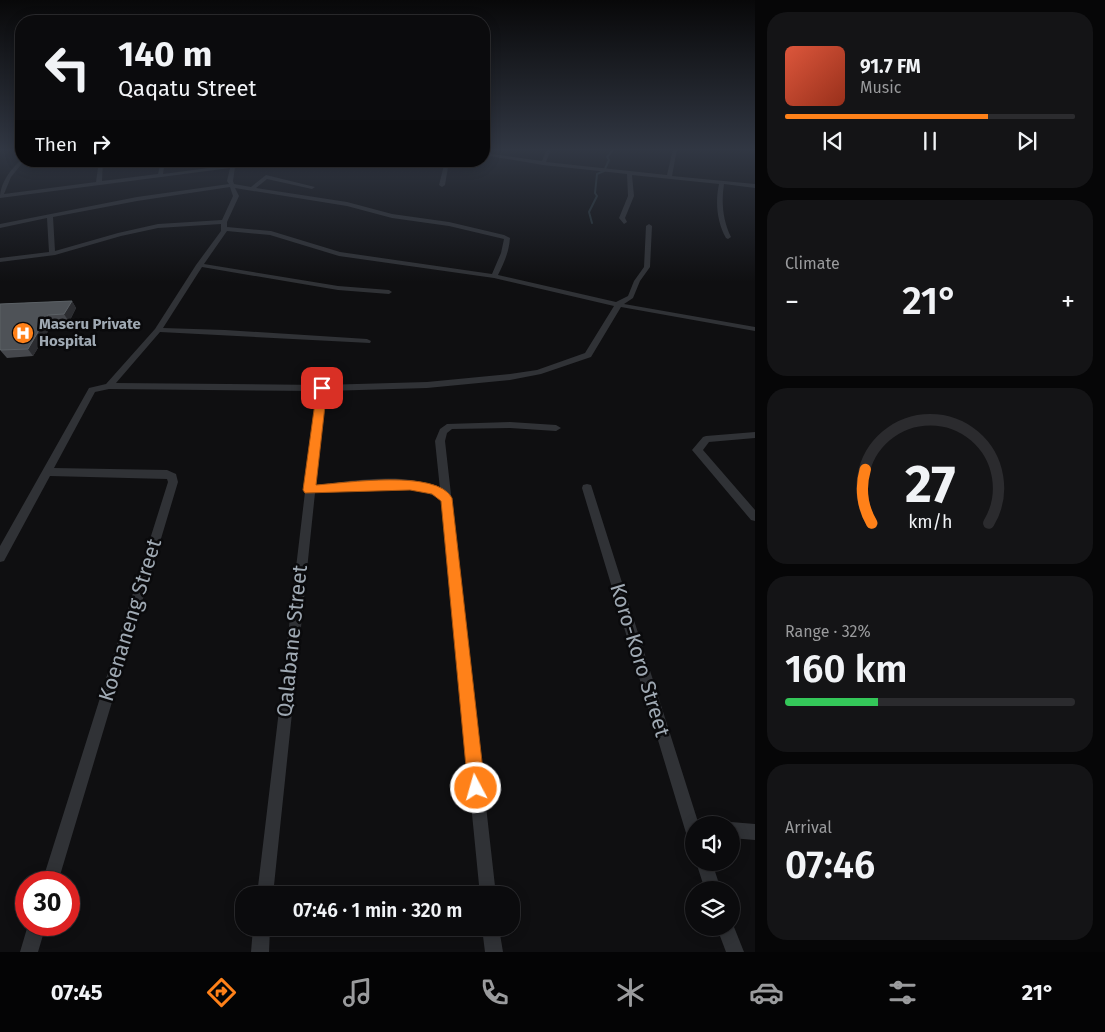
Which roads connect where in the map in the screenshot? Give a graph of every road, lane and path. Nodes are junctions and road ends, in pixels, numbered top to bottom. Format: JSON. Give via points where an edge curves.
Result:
{"nodes":[{"id":1,"x":20,"y":193,"type":"edge"},
{"id":2,"x":178,"y":193,"type":"edge"},
{"id":3,"x":235,"y":193,"type":"edge"},
{"id":4,"x":274,"y":193,"type":"edge"},
{"id":5,"x":631,"y":193,"type":"edge"},
{"id":6,"x":720,"y":193,"type":"edge"},
{"id":7,"x":0,"y":196,"type":"edge"},
{"id":8,"x":50,"y":216,"type":"junction"},
{"id":9,"x":624,"y":222,"type":"dead end"},
{"id":10,"x":224,"y":225,"type":"junction"},
{"id":11,"x":0,"y":226,"type":"edge"},
{"id":12,"x":649,"y":226,"type":"dead end"},
{"id":13,"x":728,"y":237,"type":"dead end"},
{"id":14,"x":52,"y":252,"type":"junction"},
{"id":15,"x":0,"y":260,"type":"edge"},
{"id":16,"x":199,"y":265,"type":"junction"},
{"id":17,"x":494,"y":276,"type":"junction"},
{"id":18,"x":389,"y":292,"type":"dead end"},
{"id":19,"x":619,"y":304,"type":"junction"},
{"id":20,"x":158,"y":330,"type":"junction"},
{"id":21,"x":755,"y":330,"type":"edge"},
{"id":22,"x":367,"y":341,"type":"dead end"},
{"id":23,"x":108,"y":386,"type":"junction"},
{"id":24,"x":322,"y":388,"type":"junction"},
{"id":25,"x":556,"y":428,"type":"dead end"},
{"id":26,"x":755,"y":435,"type":"edge"},
{"id":27,"x":48,"y":472,"type":"junction"},
{"id":28,"x":587,"y":488,"type":"dead end"},
{"id":29,"x":309,"y":490,"type":"junction"},
{"id":30,"x":446,"y":498,"type":"junction"},
{"id":31,"x":755,"y":517,"type":"edge"},
{"id":32,"x":0,"y":557,"type":"edge"},
{"id":33,"x":689,"y":816,"type":"edge"},
{"id":34,"x":740,"y":831,"type":"edge"},
{"id":35,"x":755,"y":832,"type":"edge"},
{"id":36,"x":53,"y":871,"type":"edge"},
{"id":37,"x":266,"y":886,"type":"edge"},
{"id":38,"x":487,"y":886,"type":"edge"},
{"id":39,"x":34,"y":936,"type":"edge"},
{"id":40,"x":261,"y":936,"type":"edge"},
{"id":41,"x":492,"y":936,"type":"edge"},
{"id":42,"x":729,"y":936,"type":"edge"},
{"id":43,"x":29,"y":952,"type":"edge"},
{"id":44,"x":260,"y":952,"type":"edge"},
{"id":45,"x":494,"y":952,"type":"edge"},
{"id":46,"x":735,"y":952,"type":"edge"}],
"edges":[{"from":1,"to":7,"type":"street"},
{"from":2,"to":8,"type":"street"},
{"from":3,"to":10,"type":"street"},
{"from":4,"to":17,"type":"street","via":[[347,204],[392,216],[450,224],[502,236],[507,238],[506,249]]},
{"from":5,"to":9,"type":"street","via":[[622,218]]},
{"from":6,"to":13,"type":"street"},
{"from":8,"to":11,"type":"street"},
{"from":8,"to":14,"type":"street"},
{"from":10,"to":14,"type":"street","via":[[158,226]]},
{"from":10,"to":16,"type":"street"},
{"from":10,"to":17,"type":"street","via":[[271,233],[339,254]]},
{"from":12,"to":19,"type":"street","via":[[647,266],[631,297]]},
{"from":14,"to":15,"type":"street"},
{"from":16,"to":18,"type":"street","via":[[338,288]]},
{"from":16,"to":20,"type":"street"},
{"from":17,"to":19,"type":"street"},
{"from":19,"to":21,"type":"street"},
{"from":19,"to":24,"type":"street","via":[[588,355],[538,372],[510,378],[426,385]]},
{"from":20,"to":22,"type":"street"},
{"from":20,"to":23,"type":"street"},
{"from":23,"to":24,"type":"street"},
{"from":23,"to":27,"type":"street","via":[[92,390]]},
{"from":24,"to":29,"type":"street","name":"Qalabane Street"},
{"from":25,"to":30,"type":"street","via":[[450,426],[443,431],[440,441]]},
{"from":26,"to":31,"type":"street","via":[[706,439],[697,450]]},
{"from":27,"to":32,"type":"street"},
{"from":27,"to":36,"type":"street","name":"Koenaneng Street","via":[[167,474],[173,482]]},
{"from":28,"to":33,"type":"street","name":"Koro-Koro Street"},
{"from":29,"to":30,"type":"street","via":[[410,485],[436,490]]},
{"from":29,"to":37,"type":"street","name":"Qalabane Street"},
{"from":30,"to":38,"type":"street"},
{"from":34,"to":35,"type":"street"},
{"from":39,"to":43,"type":"street"},
{"from":40,"to":44,"type":"street"},
{"from":41,"to":45,"type":"street"},
{"from":42,"to":46,"type":"street"}]}
